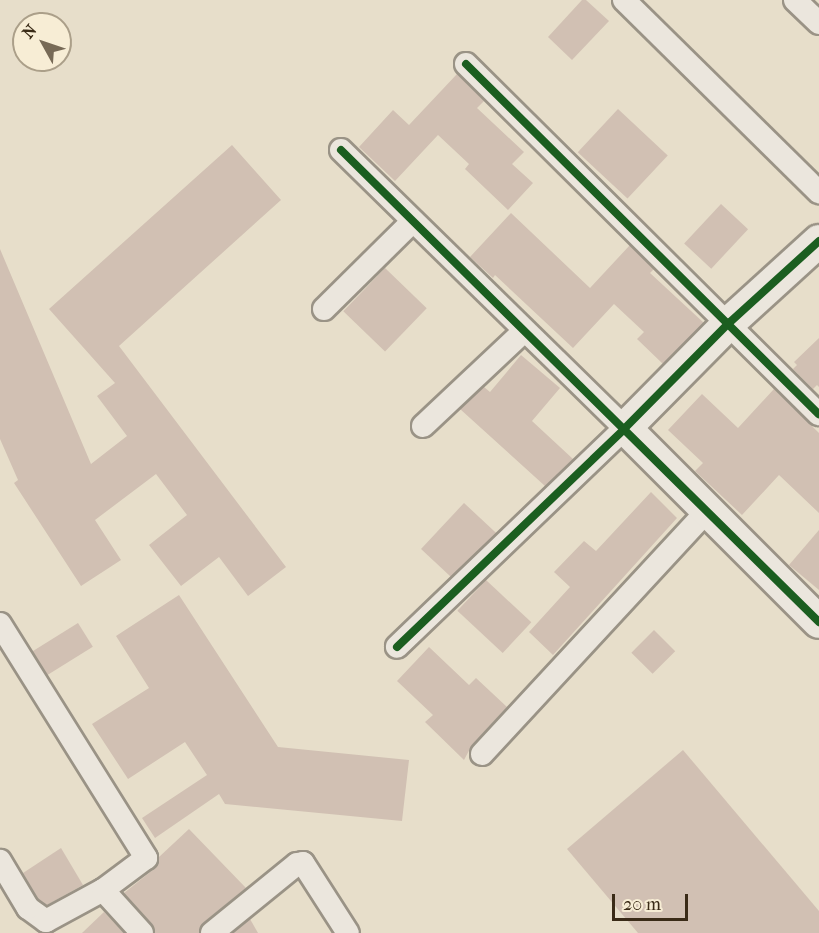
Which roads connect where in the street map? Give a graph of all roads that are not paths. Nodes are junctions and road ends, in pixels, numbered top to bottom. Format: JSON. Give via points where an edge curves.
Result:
{"nodes":[{"id":1,"x":624,"y":0,"type":"edge"},
{"id":2,"x":795,"y":0,"type":"edge"},
{"id":3,"x":819,"y":23,"type":"edge"},
{"id":4,"x":466,"y":64,"type":"dead end"},
{"id":5,"x":341,"y":150,"type":"dead end"},
{"id":6,"x":819,"y":192,"type":"edge"},
{"id":7,"x":413,"y":221,"type":"junction"},
{"id":8,"x":817,"y":239,"type":"edge"},
{"id":9,"x":324,"y":309,"type":"dead end"},
{"id":10,"x":729,"y":323,"type":"junction"},
{"id":11,"x":524,"y":330,"type":"junction"},
{"id":12,"x":819,"y":414,"type":"edge"},
{"id":13,"x":423,"y":426,"type":"dead end"},
{"id":14,"x":625,"y":428,"type":"junction"},
{"id":15,"x":707,"y":512,"type":"junction"},
{"id":16,"x":819,"y":622,"type":"edge"},
{"id":17,"x":0,"y":624,"type":"edge"},
{"id":18,"x":397,"y":647,"type":"dead end"},
{"id":19,"x":482,"y":754,"type":"dead end"},
{"id":20,"x":0,"y":861,"type":"edge"},
{"id":21,"x":103,"y":890,"type":"junction"},
{"id":22,"x":142,"y":933,"type":"edge"},
{"id":23,"x":212,"y":933,"type":"edge"},
{"id":24,"x":348,"y":933,"type":"edge"}],
"edges":[{"from":1,"to":6,"type":"street"},
{"from":2,"to":3,"type":"street"},
{"from":4,"to":10,"type":"street"},
{"from":5,"to":7,"type":"street"},
{"from":7,"to":9,"type":"street"},
{"from":7,"to":11,"type":"street"},
{"from":8,"to":10,"type":"street"},
{"from":10,"to":12,"type":"street"},
{"from":10,"to":14,"type":"street"},
{"from":11,"to":13,"type":"street"},
{"from":11,"to":14,"type":"street"},
{"from":14,"to":15,"type":"street"},
{"from":14,"to":18,"type":"street"},
{"from":15,"to":16,"type":"street"},
{"from":15,"to":19,"type":"street"},
{"from":17,"to":21,"type":"street","via":[[146,858]]},
{"from":20,"to":21,"type":"street","via":[[28,908],[46,921]]},
{"from":21,"to":22,"type":"street"},
{"from":23,"to":24,"type":"street","via":[[303,863]]}]}
